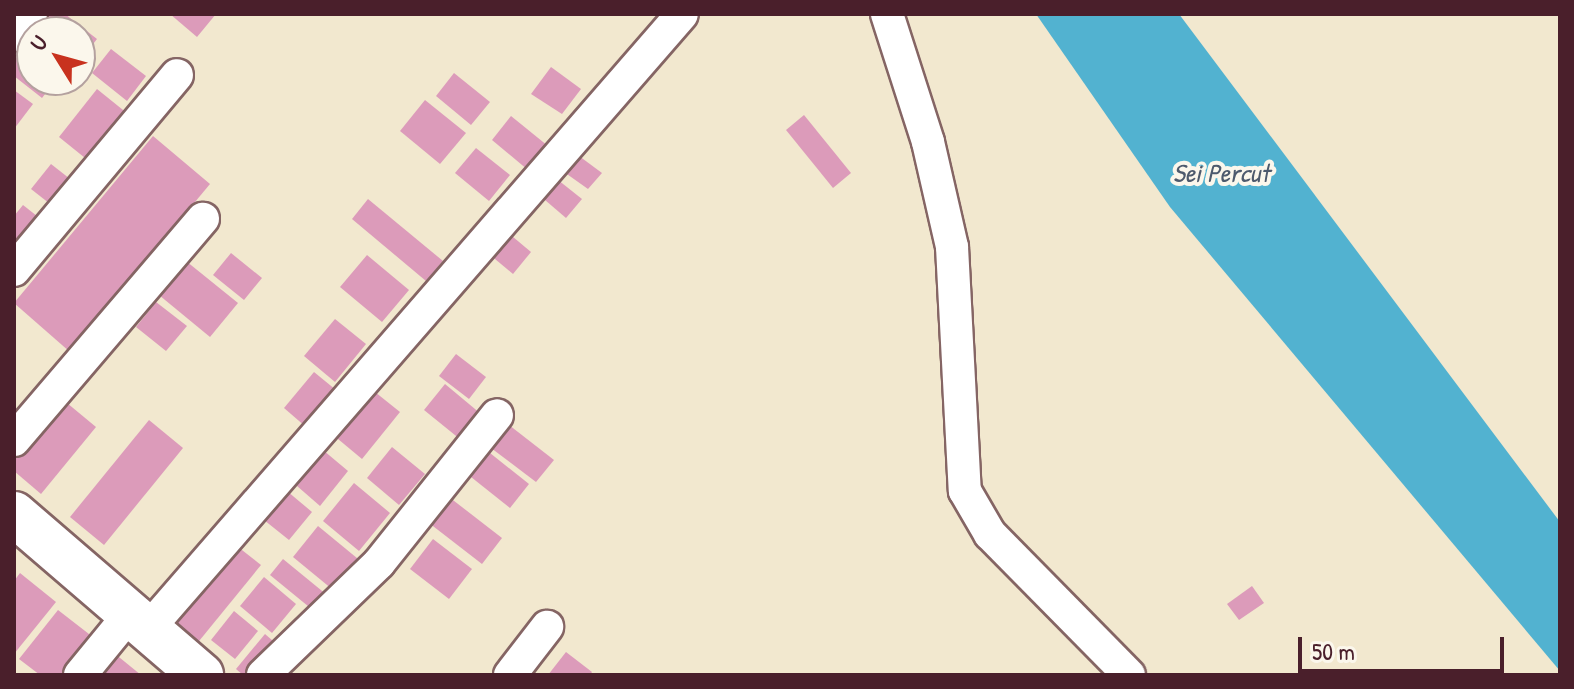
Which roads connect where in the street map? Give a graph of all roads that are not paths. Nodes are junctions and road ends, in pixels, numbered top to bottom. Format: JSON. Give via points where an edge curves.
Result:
{"nodes":[{"id":1,"x":31,"y":14,"type":"edge"},
{"id":2,"x":682,"y":14,"type":"edge"},
{"id":3,"x":887,"y":14,"type":"edge"},
{"id":4,"x":14,"y":35,"type":"edge"},
{"id":5,"x":177,"y":75,"type":"dead end"},
{"id":6,"x":203,"y":219,"type":"dead end"},
{"id":7,"x":14,"y":270,"type":"edge"},
{"id":8,"x":497,"y":415,"type":"dead end"},
{"id":9,"x":14,"y":440,"type":"edge"},
{"id":10,"x":14,"y":514,"type":"edge"},
{"id":11,"x":139,"y":622,"type":"junction"},
{"id":12,"x":547,"y":627,"type":"dead end"},
{"id":13,"x":80,"y":675,"type":"edge"},
{"id":14,"x":201,"y":675,"type":"edge"},
{"id":15,"x":263,"y":675,"type":"edge"},
{"id":16,"x":510,"y":675,"type":"edge"},
{"id":17,"x":1129,"y":675,"type":"edge"}],
"edges":[{"from":1,"to":4,"type":"street"},
{"from":2,"to":11,"type":"street"},
{"from":3,"to":17,"type":"street","via":[[928,142],[952,247],[965,491],[990,534]]},
{"from":5,"to":7,"type":"street"},
{"from":6,"to":9,"type":"street"},
{"from":8,"to":15,"type":"street","via":[[379,563]]},
{"from":10,"to":11,"type":"street"},
{"from":11,"to":13,"type":"street"},
{"from":11,"to":14,"type":"street"},
{"from":12,"to":16,"type":"street"}]}
